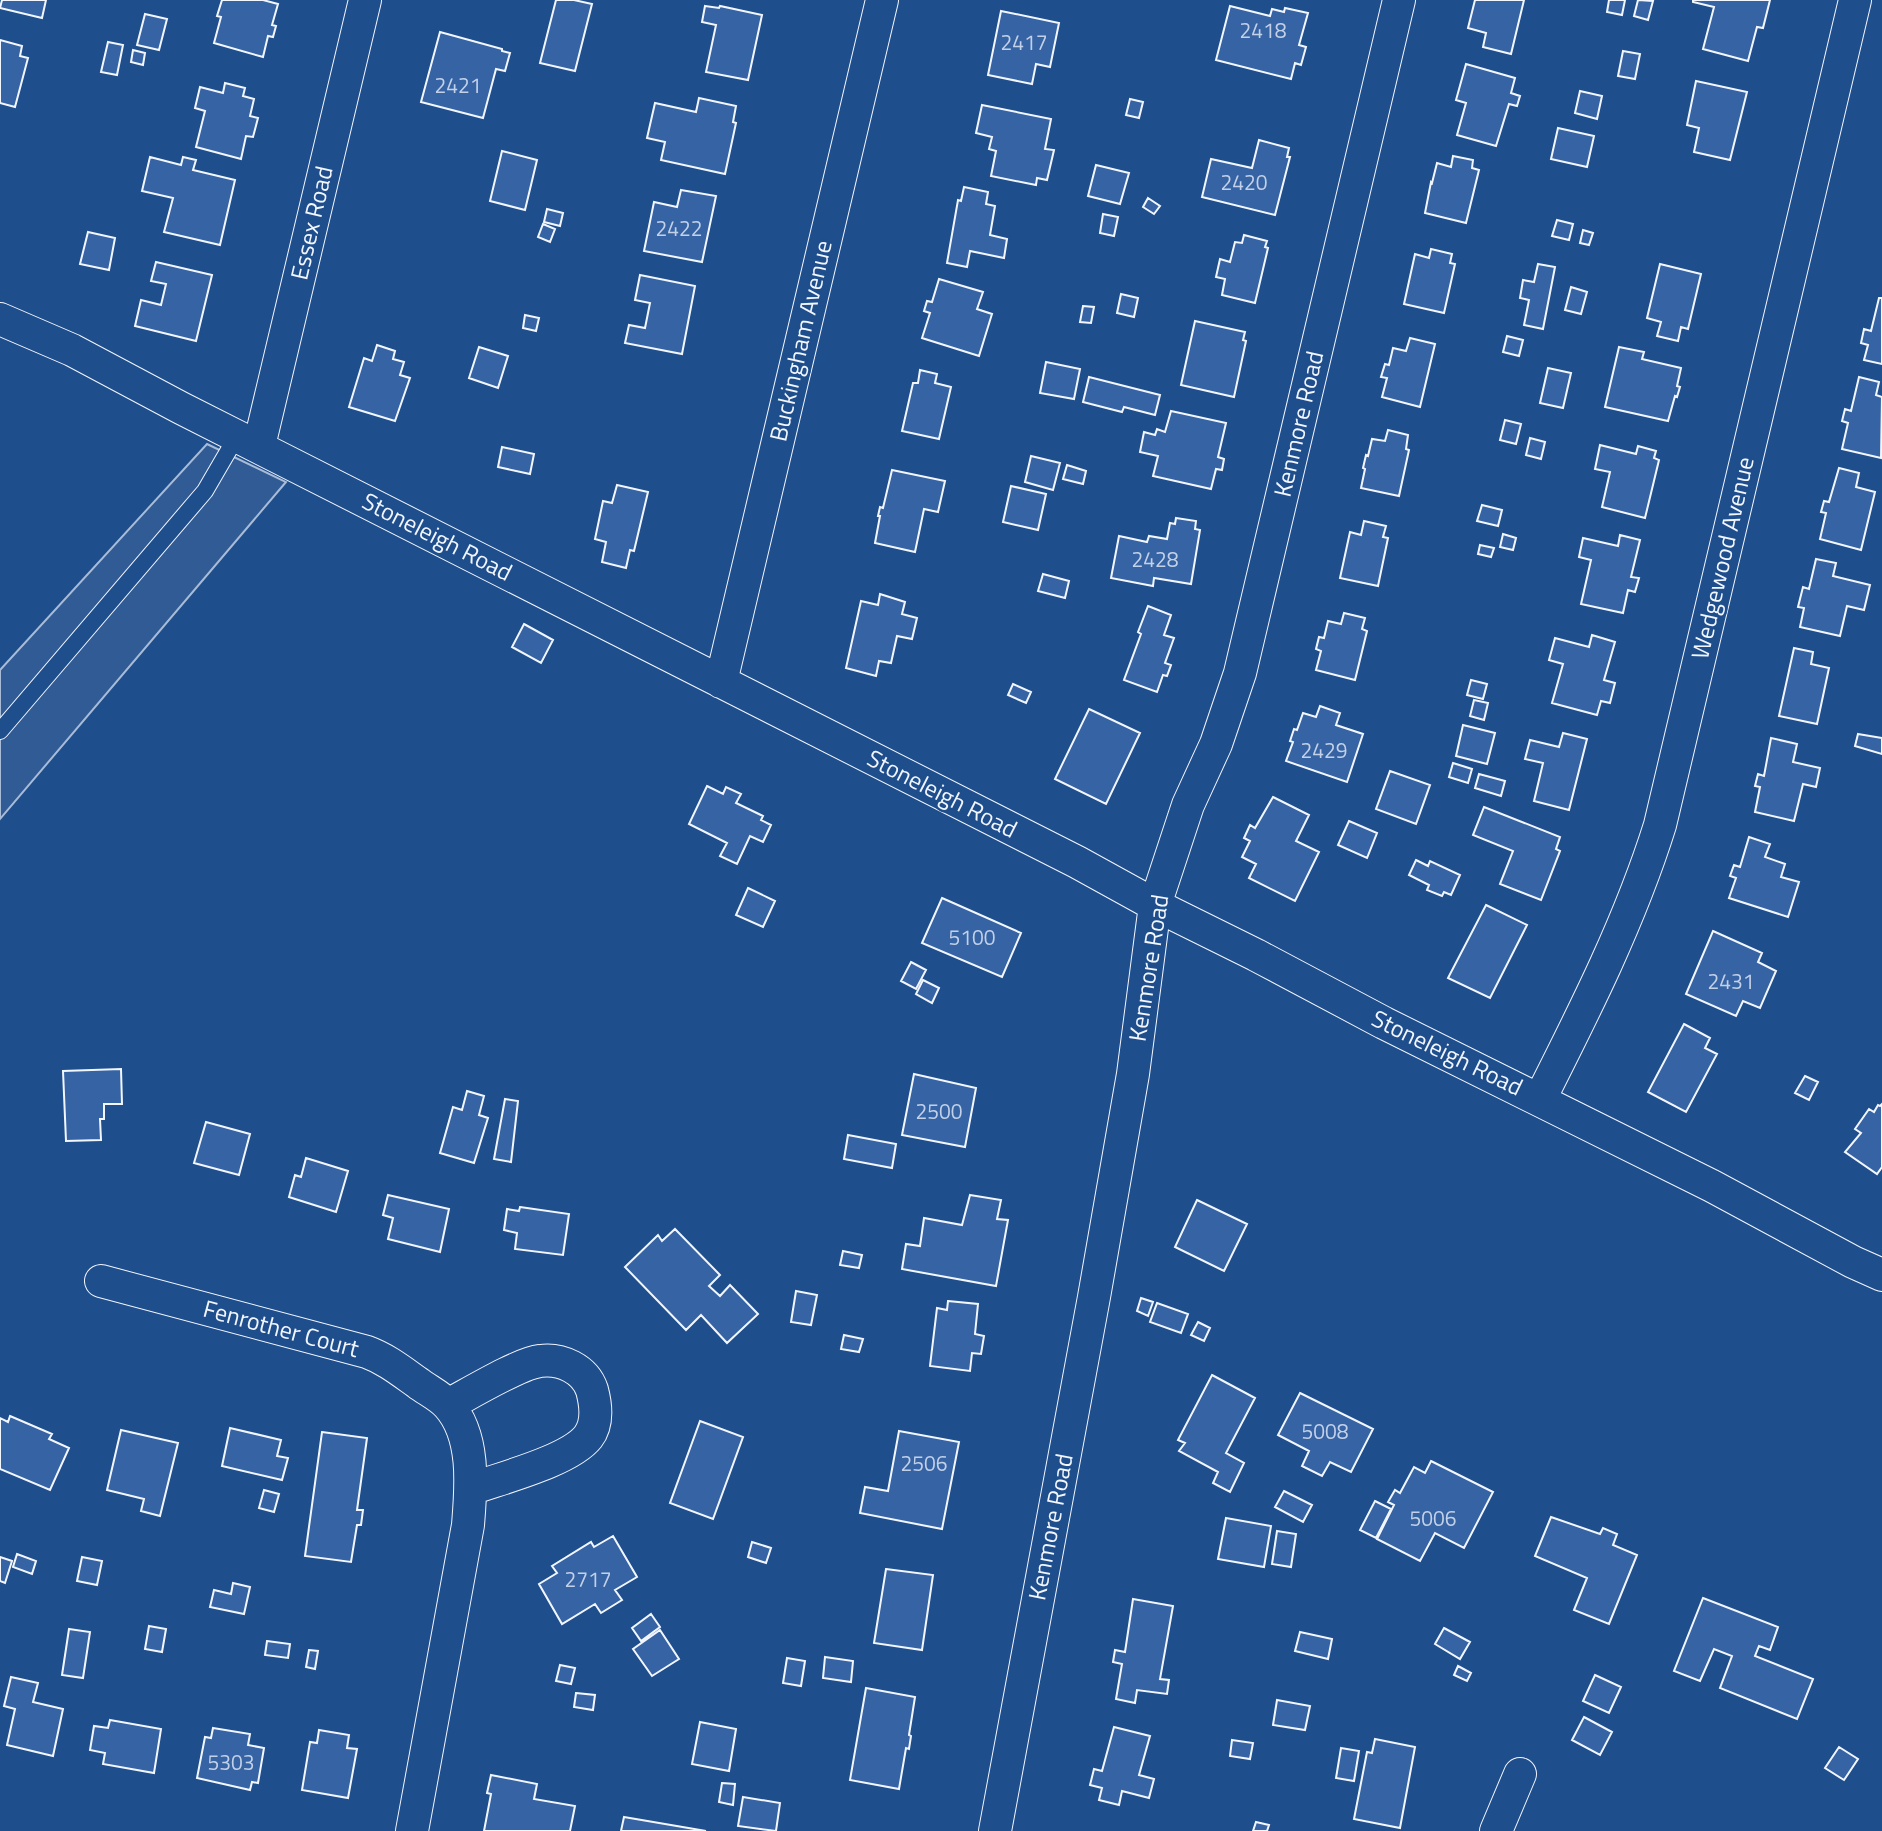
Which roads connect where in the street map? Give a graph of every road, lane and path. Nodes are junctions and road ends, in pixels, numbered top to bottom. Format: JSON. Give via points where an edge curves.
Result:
{"nodes":[{"id":1,"x":365,"y":0,"type":"edge"},
{"id":2,"x":882,"y":0,"type":"edge"},
{"id":3,"x":1399,"y":0,"type":"edge"},
{"id":4,"x":1855,"y":0,"type":"edge"},
{"id":5,"x":0,"y":318,"type":"edge"},
{"id":6,"x":249,"y":449,"type":"junction"},
{"id":7,"x":721,"y":682,"type":"junction"},
{"id":8,"x":0,"y":731,"type":"edge"},
{"id":9,"x":1155,"y":905,"type":"junction"},
{"id":10,"x":1540,"y":1099,"type":"junction"},
{"id":11,"x":1882,"y":1275,"type":"edge"},
{"id":12,"x":101,"y":1281,"type":"dead end"},
{"id":13,"x":448,"y":1405,"type":"junction"},
{"id":14,"x":471,"y":1489,"type":"junction"},
{"id":15,"x":1520,"y":1774,"type":"dead end"},
{"id":16,"x":412,"y":1831,"type":"edge"},
{"id":17,"x":995,"y":1831,"type":"edge"},
{"id":18,"x":1496,"y":1831,"type":"edge"}],
"edges":[{"from":1,"to":6,"type":"street","name":"Essex Road"},
{"from":2,"to":7,"type":"street","name":"Buckingham Avenue"},
{"from":3,"to":9,"type":"street","name":"Kenmore Road","via":[[1240,673]]},
{"from":4,"to":10,"type":"street","name":"Wedgewood Avenue","via":[[1660,825],[1620,934]]},
{"from":5,"to":6,"type":"street","name":"Stoneleigh Road","via":[[72,350]]},
{"from":6,"to":7,"type":"street","name":"Stoneleigh Road"},
{"from":6,"to":8,"type":"lane","via":[[205,491]]},
{"from":7,"to":9,"type":"street","name":"Stoneleigh Road"},
{"from":9,"to":10,"type":"street","name":"Stoneleigh Road"},
{"from":9,"to":17,"type":"street","name":"Kenmore Road","via":[[1133,1074]]},
{"from":10,"to":11,"type":"street","name":"Stoneleigh Road"},
{"from":12,"to":13,"type":"street","name":"Fenrother Court","via":[[384,1358]]},
{"from":13,"to":14,"type":"street","name":"Fenrother Court","via":[[464,1434]]},
{"from":13,"to":14,"type":"street","via":[[538,1361],[558,1360],[577,1369],[590,1384],[595,1403],[588,1437],[567,1455]]},
{"from":14,"to":16,"type":"street","name":"Fenrother Court"},
{"from":15,"to":18,"type":"street"}]}
